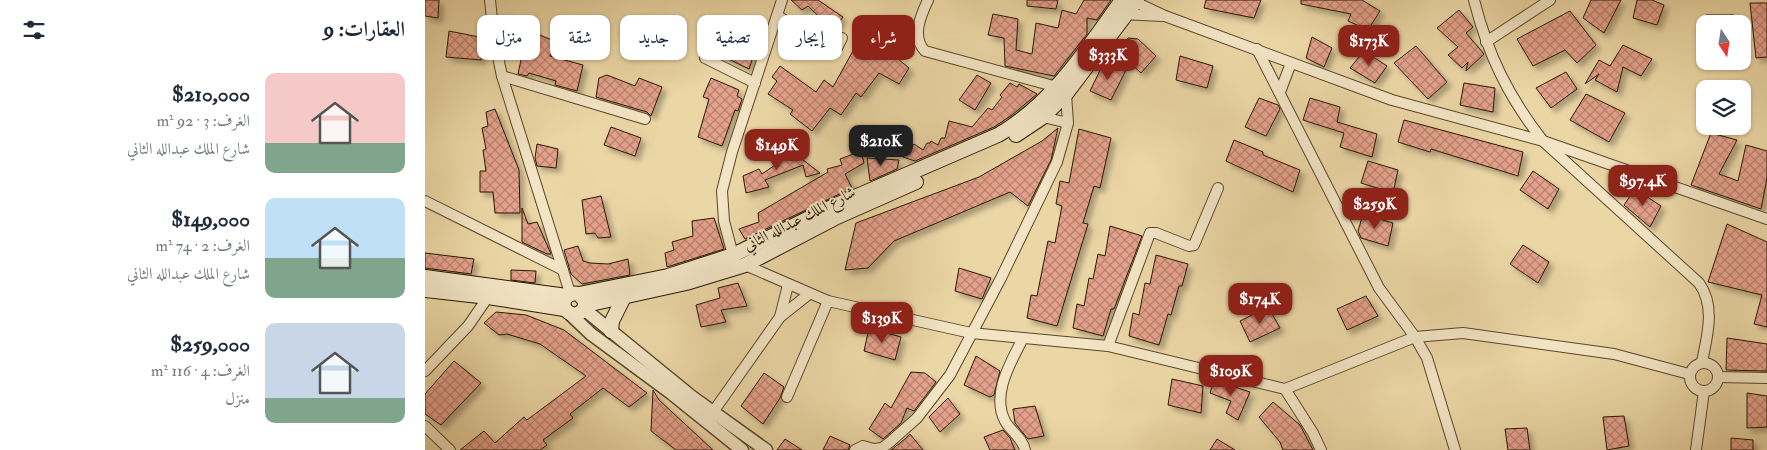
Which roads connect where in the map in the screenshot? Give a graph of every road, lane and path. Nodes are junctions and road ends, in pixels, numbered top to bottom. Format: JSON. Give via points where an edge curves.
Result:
{"nodes":[{"id":1,"x":489,"y":0,"type":"edge"},
{"id":2,"x":782,"y":0,"type":"edge"},
{"id":3,"x":928,"y":0,"type":"edge"},
{"id":4,"x":1131,"y":0,"type":"edge"},
{"id":5,"x":1474,"y":0,"type":"edge"},
{"id":6,"x":1550,"y":0,"type":"edge"},
{"id":7,"x":1120,"y":13,"type":"junction"},
{"id":8,"x":778,"y":15,"type":"edge"},
{"id":9,"x":778,"y":16,"type":"edge"},
{"id":10,"x":1165,"y":16,"type":"junction"},
{"id":11,"x":1486,"y":42,"type":"junction"},
{"id":12,"x":1257,"y":50,"type":"junction"},
{"id":13,"x":709,"y":60,"type":"edge"},
{"id":14,"x":1291,"y":63,"type":"junction"},
{"id":15,"x":502,"y":76,"type":"junction"},
{"id":16,"x":755,"y":83,"type":"junction"},
{"id":17,"x":1061,"y":90,"type":"junction"},
{"id":18,"x":1280,"y":92,"type":"junction"},
{"id":19,"x":1043,"y":117,"type":"junction"},
{"id":20,"x":645,"y":119,"type":"dead end"},
{"id":21,"x":1068,"y":123,"type":"junction"},
{"id":22,"x":1543,"y":141,"type":"junction"},
{"id":23,"x":1218,"y":188,"type":"dead end"},
{"id":24,"x":425,"y":201,"type":"edge"},
{"id":25,"x":1767,"y":219,"type":"edge"},
{"id":26,"x":733,"y":255,"type":"junction"},
{"id":27,"x":745,"y":265,"type":"junction"},
{"id":28,"x":563,"y":270,"type":"junction"},
{"id":29,"x":425,"y":277,"type":"edge"},
{"id":30,"x":788,"y":285,"type":"junction"},
{"id":31,"x":425,"y":290,"type":"edge"},
{"id":32,"x":809,"y":294,"type":"junction"},
{"id":33,"x":488,"y":297,"type":"junction"},
{"id":34,"x":623,"y":299,"type":"junction"},
{"id":35,"x":827,"y":301,"type":"junction"},
{"id":36,"x":575,"y":303,"type":"junction"},
{"id":37,"x":780,"y":317,"type":"junction"},
{"id":38,"x":611,"y":331,"type":"junction"},
{"id":39,"x":971,"y":333,"type":"junction"},
{"id":40,"x":1415,"y":337,"type":"junction"},
{"id":41,"x":1023,"y":338,"type":"junction"},
{"id":42,"x":1109,"y":346,"type":"junction"},
{"id":43,"x":1702,"y":362,"type":"junction"},
{"id":44,"x":425,"y":371,"type":"edge"},
{"id":45,"x":1689,"y":374,"type":"junction"},
{"id":46,"x":1718,"y":377,"type":"junction"},
{"id":47,"x":1767,"y":378,"type":"edge"},
{"id":48,"x":1285,"y":389,"type":"junction"},
{"id":49,"x":1704,"y":391,"type":"junction"},
{"id":50,"x":787,"y":398,"type":"dead end"},
{"id":51,"x":713,"y":412,"type":"junction"},
{"id":52,"x":425,"y":426,"type":"edge"},
{"id":53,"x":450,"y":450,"type":"edge"},
{"id":54,"x":742,"y":450,"type":"edge"},
{"id":55,"x":766,"y":450,"type":"edge"},
{"id":56,"x":855,"y":450,"type":"edge"},
{"id":57,"x":1025,"y":450,"type":"edge"},
{"id":58,"x":1321,"y":450,"type":"edge"},
{"id":59,"x":1455,"y":450,"type":"edge"},
{"id":60,"x":1696,"y":450,"type":"edge"}],
"edges":[{"from":1,"to":15,"type":"street"},
{"from":2,"to":8,"type":"street"},
{"from":3,"to":17,"type":"street","via":[[922,13],[918,39],[925,51]]},
{"from":4,"to":7,"type":"main road","name":"شارع الملك عبدالله الثاني"},
{"from":4,"to":10,"type":"street"},
{"from":5,"to":11,"type":"street"},
{"from":6,"to":11,"type":"street"},
{"from":7,"to":10,"type":"street"},
{"from":7,"to":17,"type":"main road","name":"شارع الملك عبدالله الثاني"},
{"from":9,"to":16,"type":"street"},
{"from":10,"to":12,"type":"street"},
{"from":11,"to":22,"type":"street","via":[[1511,97]]},
{"from":12,"to":14,"type":"street"},
{"from":12,"to":18,"type":"street"},
{"from":13,"to":16,"type":"street"},
{"from":14,"to":18,"type":"street"},
{"from":14,"to":22,"type":"street","via":[[1392,100]]},
{"from":15,"to":20,"type":"street"},
{"from":15,"to":28,"type":"street"},
{"from":16,"to":26,"type":"street","via":[[722,191],[724,221]]},
{"from":17,"to":19,"type":"main road","name":"شارع الملك عبدالله الثاني"},
{"from":17,"to":21,"type":"street"},
{"from":17,"to":26,"type":"main road","name":"شارع الملك عبدالله الثاني","via":[[1022,121],[998,135],[834,206]]},
{"from":18,"to":40,"type":"street","via":[[1379,288]]},
{"from":19,"to":21,"type":"street"},
{"from":19,"to":27,"type":"main road","name":"شارع الملك عبدالله الثاني","via":[[984,152],[837,217]]},
{"from":21,"to":39,"type":"street","via":[[1047,186]]},
{"from":22,"to":25,"type":"street"},
{"from":22,"to":43,"type":"street","via":[[1705,291],[1709,316]]},
{"from":23,"to":42,"type":"street","via":[[1194,245],[1187,246],[1150,233]]},
{"from":24,"to":28,"type":"street"},
{"from":26,"to":36,"type":"main road","name":"شارع الملك عبدالله الثاني"},
{"from":27,"to":30,"type":"street"},
{"from":27,"to":34,"type":"main road","name":"شارع الملك عبدالله الثاني"},
{"from":28,"to":36,"type":"street"},
{"from":29,"to":36,"type":"main road","name":"شارع الملك عبدالله الثاني"},
{"from":30,"to":32,"type":"street"},
{"from":30,"to":37,"type":"street"},
{"from":31,"to":33,"type":"main road","name":"شارع الملك عبدالله الثاني"},
{"from":32,"to":35,"type":"street"},
{"from":32,"to":37,"type":"street"},
{"from":33,"to":36,"type":"main road","name":"شارع الملك عبدالله الثاني"},
{"from":33,"to":44,"type":"street","via":[[468,326]]},
{"from":34,"to":36,"type":"main road","name":"شارع الملك عبدالله الثاني"},
{"from":34,"to":38,"type":"main road","via":[[612,321]]},
{"from":35,"to":39,"type":"street"},
{"from":35,"to":50,"type":"street"},
{"from":36,"to":38,"type":"street"},
{"from":36,"to":54,"type":"street","via":[[591,334]]},
{"from":37,"to":51,"type":"street"},
{"from":38,"to":51,"type":"street"},
{"from":39,"to":41,"type":"street"},
{"from":39,"to":56,"type":"street","via":[[950,375],[917,418],[882,448],[863,446]]},
{"from":40,"to":45,"type":"street","via":[[1463,333],[1573,347],[1635,358]]},
{"from":40,"to":48,"type":"street"},
{"from":40,"to":59,"type":"street","via":[[1427,358]]},
{"from":41,"to":42,"type":"street"},
{"from":41,"to":57,"type":"street","via":[[1003,380],[1000,395],[1005,420]]},
{"from":42,"to":48,"type":"street"},
{"from":43,"to":45,"type":"street"},
{"from":43,"to":46,"type":"street","via":[[1715,368]]},
{"from":45,"to":49,"type":"street","via":[[1693,387]]},
{"from":46,"to":47,"type":"street"},
{"from":46,"to":49,"type":"street","via":[[1715,386]]},
{"from":48,"to":58,"type":"street"},
{"from":49,"to":60,"type":"street"},
{"from":51,"to":55,"type":"street"},
{"from":52,"to":53,"type":"street"}]}
